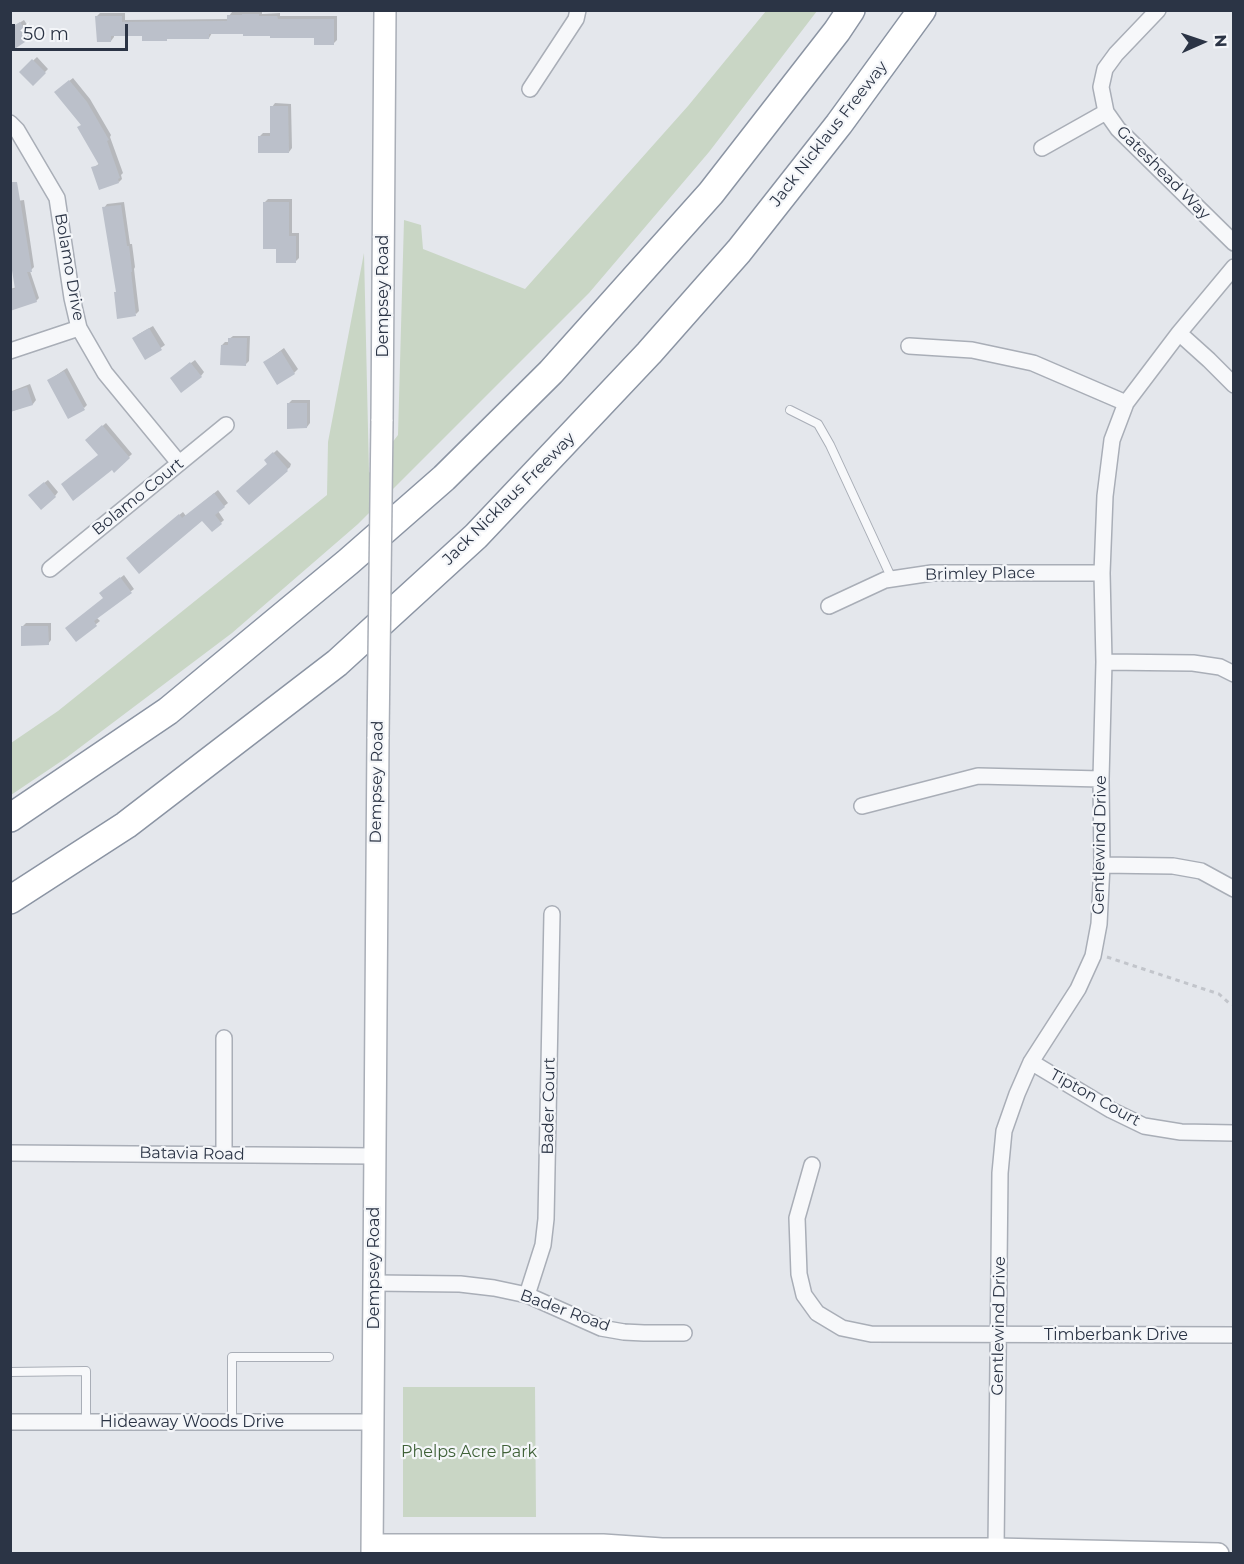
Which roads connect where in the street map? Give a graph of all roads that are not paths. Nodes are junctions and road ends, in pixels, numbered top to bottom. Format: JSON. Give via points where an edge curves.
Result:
{"nodes":[{"id":1,"x":385,"y":10,"type":"edge"},
{"id":2,"x":578,"y":10,"type":"edge"},
{"id":3,"x":851,"y":10,"type":"edge"},
{"id":4,"x":922,"y":10,"type":"edge"},
{"id":5,"x":1158,"y":10,"type":"edge"},
{"id":6,"x":530,"y":89,"type":"dead end"},
{"id":7,"x":1106,"y":112,"type":"junction"},
{"id":8,"x":10,"y":123,"type":"edge"},
{"id":9,"x":1042,"y":148,"type":"dead end"},
{"id":10,"x":1233,"y":243,"type":"edge"},
{"id":11,"x":1233,"y":267,"type":"edge"},
{"id":12,"x":79,"y":328,"type":"junction"},
{"id":13,"x":1179,"y":333,"type":"junction"},
{"id":14,"x":909,"y":346,"type":"dead end"},
{"id":15,"x":10,"y":351,"type":"edge"},
{"id":16,"x":1233,"y":385,"type":"edge"},
{"id":17,"x":1126,"y":403,"type":"junction"},
{"id":18,"x":790,"y":410,"type":"dead end"},
{"id":19,"x":226,"y":425,"type":"dead end"},
{"id":20,"x":179,"y":463,"type":"junction"},
{"id":21,"x":50,"y":569,"type":"dead end"},
{"id":22,"x":1102,"y":573,"type":"junction"},
{"id":23,"x":892,"y":579,"type":"junction"},
{"id":24,"x":829,"y":606,"type":"dead end"},
{"id":25,"x":1104,"y":662,"type":"junction"},
{"id":26,"x":1233,"y":674,"type":"edge"},
{"id":27,"x":1101,"y":779,"type":"junction"},
{"id":28,"x":862,"y":806,"type":"dead end"},
{"id":29,"x":10,"y":818,"type":"edge"},
{"id":30,"x":1102,"y":865,"type":"junction"},
{"id":31,"x":1233,"y":889,"type":"edge"},
{"id":32,"x":10,"y":900,"type":"edge"},
{"id":33,"x":552,"y":914,"type":"dead end"},
{"id":34,"x":224,"y":1038,"type":"dead end"},
{"id":35,"x":1031,"y":1062,"type":"junction"},
{"id":36,"x":1233,"y":1133,"type":"edge"},
{"id":37,"x":10,"y":1153,"type":"edge"},
{"id":38,"x":224,"y":1154,"type":"junction"},
{"id":39,"x":374,"y":1156,"type":"junction"},
{"id":40,"x":812,"y":1165,"type":"dead end"},
{"id":41,"x":375,"y":1282,"type":"junction"},
{"id":42,"x":526,"y":1295,"type":"junction"},
{"id":43,"x":684,"y":1333,"type":"dead end"},
{"id":44,"x":999,"y":1334,"type":"junction"},
{"id":45,"x":1233,"y":1335,"type":"edge"},
{"id":46,"x":329,"y":1357,"type":"dead end"},
{"id":47,"x":10,"y":1372,"type":"edge"},
{"id":48,"x":10,"y":1422,"type":"edge"},
{"id":49,"x":86,"y":1422,"type":"junction"},
{"id":50,"x":374,"y":1422,"type":"junction"},
{"id":51,"x":232,"y":1423,"type":"junction"},
{"id":52,"x":373,"y":1549,"type":"edge"},
{"id":53,"x":996,"y":1549,"type":"junction"},
{"id":54,"x":1194,"y":1553,"type":"edge"},
{"id":55,"x":1218,"y":1554,"type":"edge"}],
"edges":[{"from":1,"to":39,"type":"main road","name":"Dempsey Road","bridge":true},
{"from":2,"to":6,"type":"street"},
{"from":3,"to":29,"type":"highway","via":[[711,193],[551,372],[444,478],[168,711]]},
{"from":4,"to":32,"type":"highway","name":"Jack Nicklaus Freeway","via":[[839,124],[738,251],[649,353],[476,536],[337,663],[126,825]]},
{"from":5,"to":7,"type":"street","name":"Gateshead Way","via":[[1105,69],[1101,87]]},
{"from":7,"to":9,"type":"street"},
{"from":7,"to":10,"type":"street","name":"Gateshead Way","via":[[1118,129]]},
{"from":8,"to":12,"type":"street","name":"Bolamo Drive","via":[[57,198]]},
{"from":11,"to":13,"type":"street","name":"Gentlewind Drive"},
{"from":12,"to":15,"type":"street"},
{"from":12,"to":20,"type":"street","name":"Bolamo Drive","via":[[105,373]]},
{"from":13,"to":16,"type":"street"},
{"from":13,"to":17,"type":"street","name":"Gentlewind Drive"},
{"from":14,"to":17,"type":"street","via":[[972,350],[1033,363]]},
{"from":17,"to":22,"type":"street","name":"Gentlewind Drive","via":[[1112,440]]},
{"from":18,"to":23,"type":"lane","via":[[818,424]]},
{"from":19,"to":20,"type":"street","name":"Bolamo Court"},
{"from":20,"to":21,"type":"street","name":"Bolamo Court"},
{"from":22,"to":23,"type":"street","name":"Brimley Place","via":[[932,573]]},
{"from":22,"to":25,"type":"street","name":"Gentlewind Drive"},
{"from":23,"to":24,"type":"street","name":"Brimley Place"},
{"from":25,"to":26,"type":"street","via":[[1193,663],[1220,667]]},
{"from":25,"to":27,"type":"street","name":"Gentlewind Drive"},
{"from":27,"to":28,"type":"street","via":[[978,776]]},
{"from":27,"to":30,"type":"street","name":"Gentlewind Drive"},
{"from":30,"to":31,"type":"street","via":[[1173,866],[1201,871]]},
{"from":30,"to":35,"type":"street","name":"Gentlewind Drive","via":[[1093,956],[1078,989]]},
{"from":33,"to":42,"type":"street","name":"Bader Court","via":[[546,1219],[543,1245]]},
{"from":34,"to":38,"type":"street"},
{"from":35,"to":36,"type":"street","name":"Tipton Court","via":[[1144,1126],[1181,1132]]},
{"from":35,"to":44,"type":"street","name":"Gentlewind Drive","via":[[1004,1131]]},
{"from":37,"to":38,"type":"street","name":"Batavia Road"},
{"from":38,"to":39,"type":"street","name":"Batavia Road"},
{"from":39,"to":41,"type":"main road","name":"Dempsey Road"},
{"from":40,"to":44,"type":"street","name":"Timberbank Drive","via":[[797,1218],[798,1274],[804,1295],[817,1313],[842,1328],[871,1334]]},
{"from":41,"to":42,"type":"street","name":"Bader Road","via":[[460,1284]]},
{"from":41,"to":50,"type":"main road","name":"Dempsey Road"},
{"from":42,"to":43,"type":"street","name":"Bader Road","via":[[601,1328]]},
{"from":44,"to":45,"type":"street","name":"Timberbank Drive"},
{"from":44,"to":53,"type":"street","name":"Gentlewind Drive"},
{"from":46,"to":51,"type":"lane","via":[[232,1357]]},
{"from":47,"to":49,"type":"lane","via":[[86,1371]]},
{"from":48,"to":49,"type":"street","name":"Hideaway Woods Drive"},
{"from":49,"to":51,"type":"street","name":"Hideaway Woods Drive"},
{"from":50,"to":51,"type":"street","name":"Hideaway Woods Drive"},
{"from":50,"to":52,"type":"main road","name":"Dempsey Road"},
{"from":52,"to":53,"type":"main road","via":[[603,1545],[662,1549]]},
{"from":53,"to":54,"type":"main road"},
{"from":54,"to":55,"type":"main road"}]}
